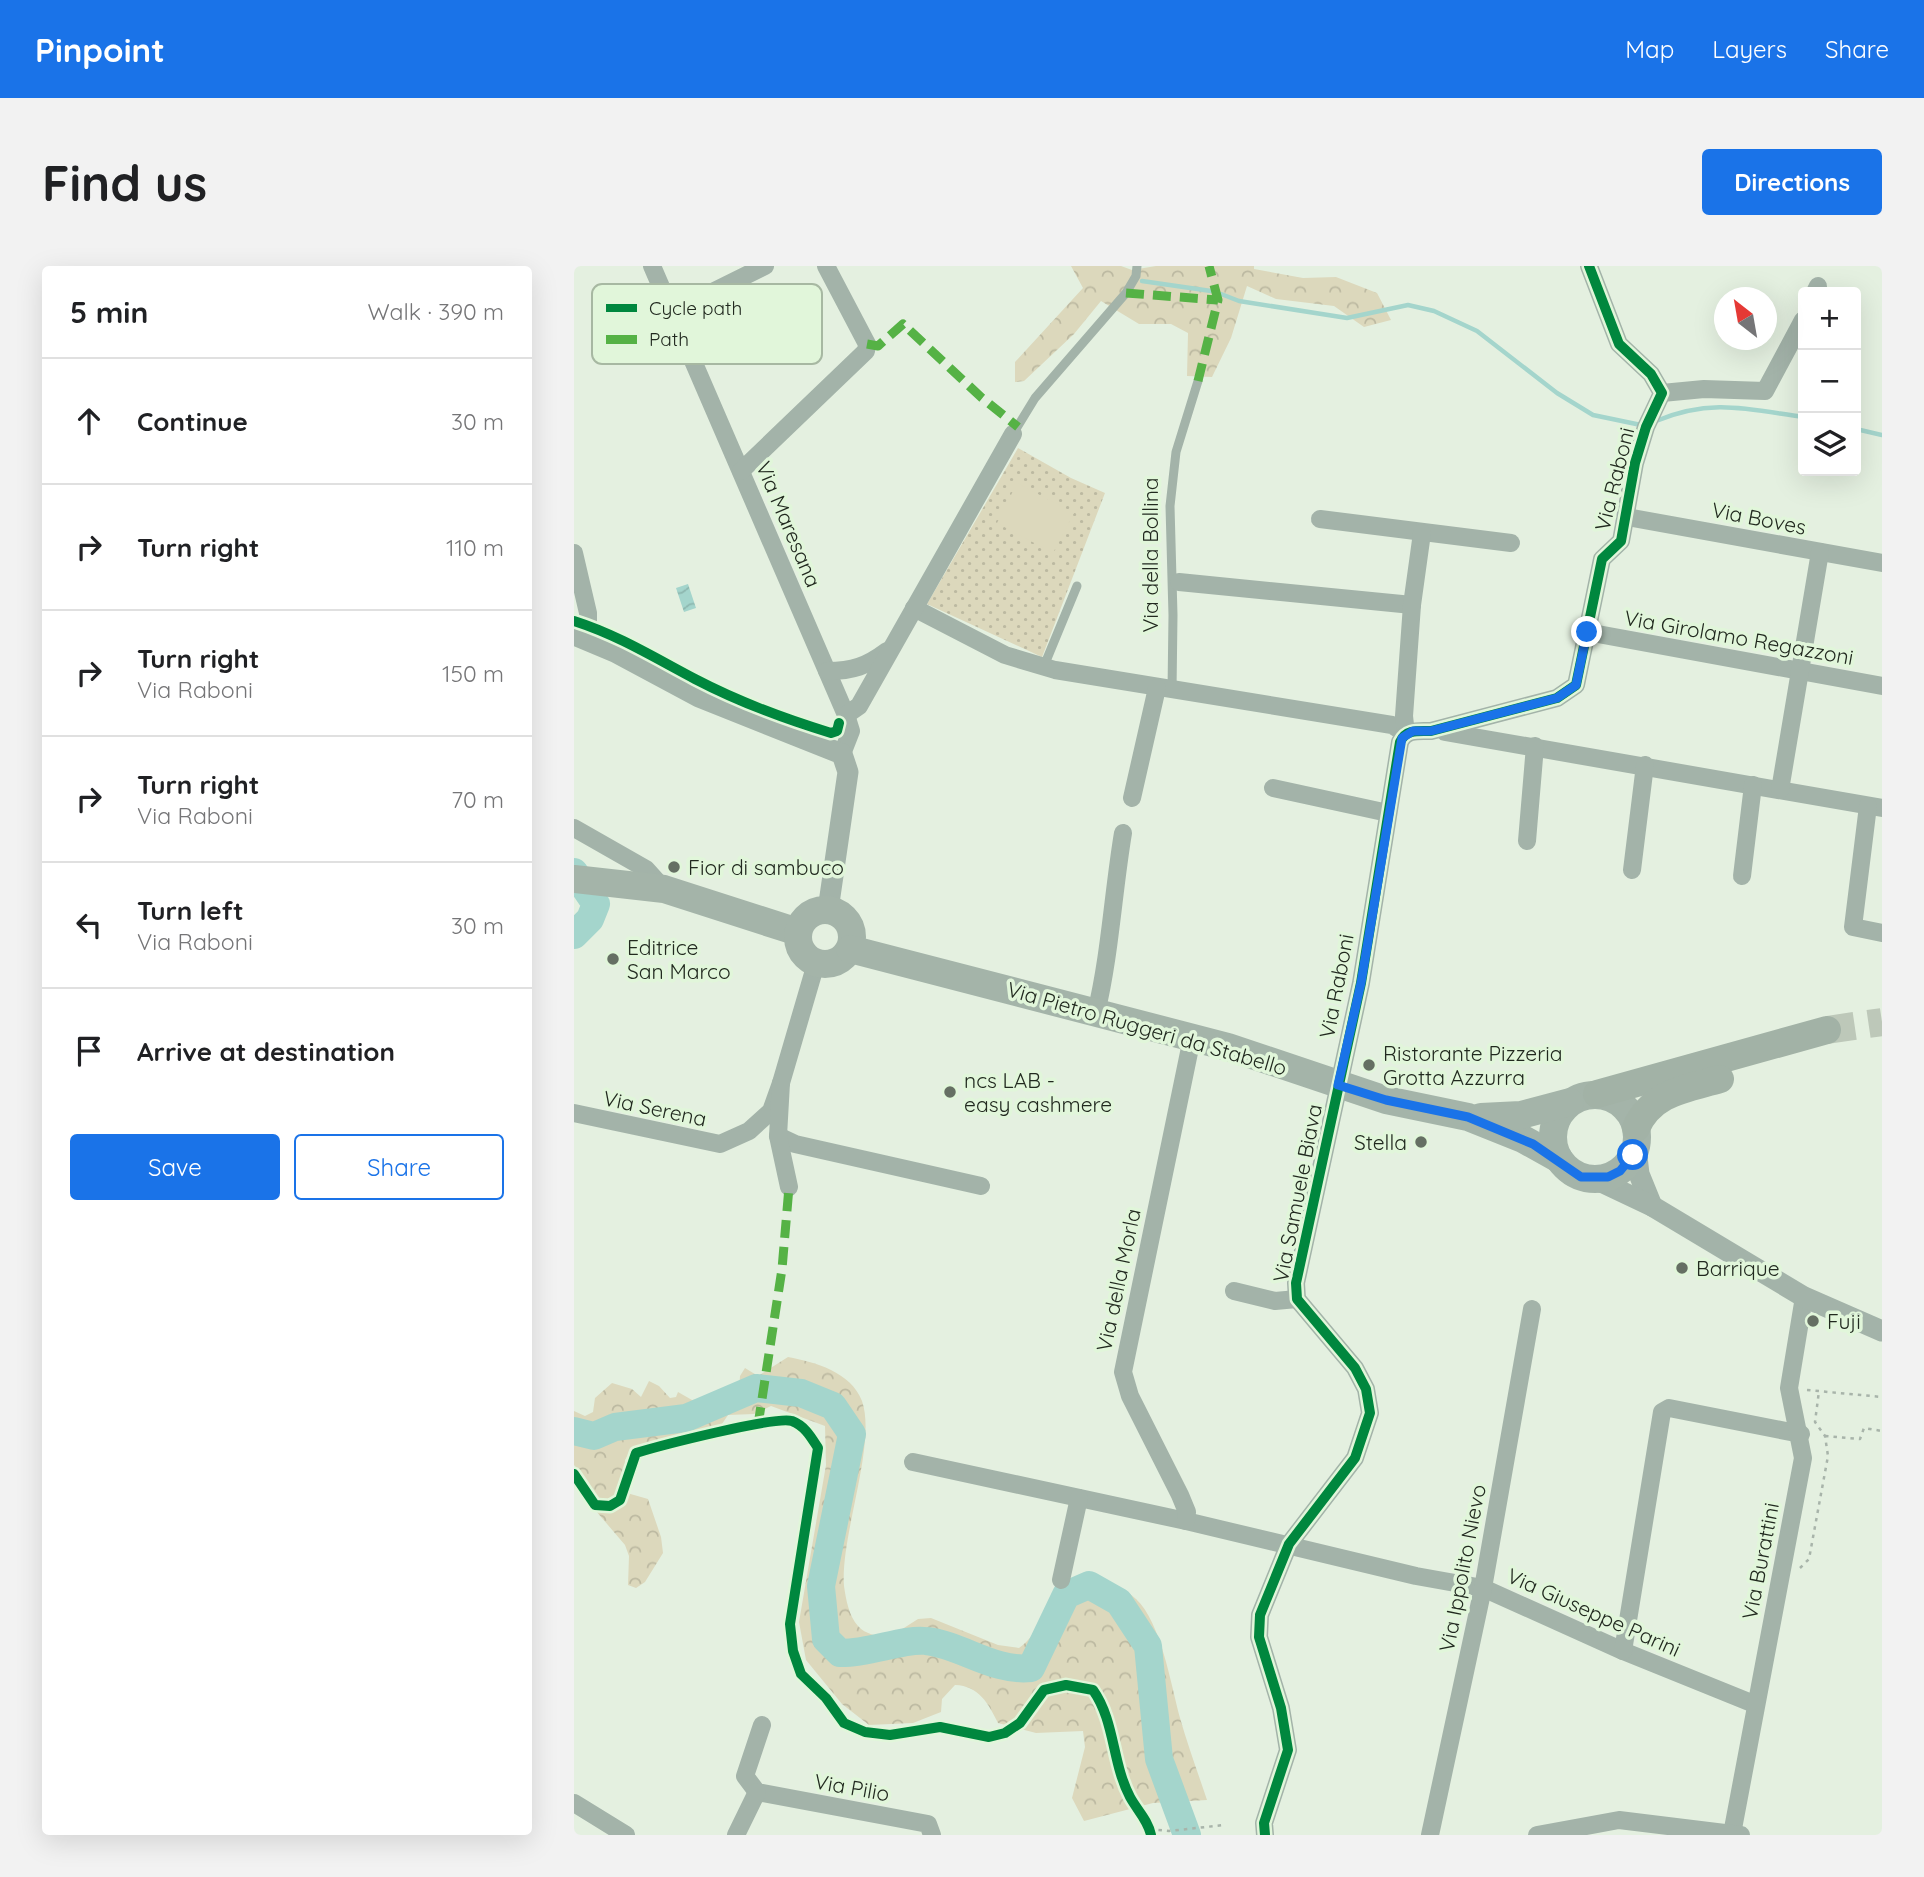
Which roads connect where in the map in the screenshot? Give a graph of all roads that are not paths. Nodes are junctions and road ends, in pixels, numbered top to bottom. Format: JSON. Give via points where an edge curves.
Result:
{"nodes":[{"id":1,"x":652,"y":266,"type":"edge"},
{"id":2,"x":765,"y":266,"type":"edge"},
{"id":3,"x":826,"y":266,"type":"edge"},
{"id":4,"x":1137,"y":266,"type":"edge"},
{"id":5,"x":1589,"y":266,"type":"edge"},
{"id":6,"x":660,"y":284,"type":"edge"},
{"id":7,"x":729,"y":284,"type":"edge"},
{"id":8,"x":1798,"y":329,"type":"edge"},
{"id":9,"x":695,"y":364,"type":"edge"},
{"id":10,"x":1198,"y":381,"type":"dead end"},
{"id":11,"x":1662,"y":393,"type":"junction"},
{"id":12,"x":1013,"y":434,"type":"joint"},
{"id":13,"x":741,"y":471,"type":"junction"},
{"id":14,"x":1627,"y":517,"type":"junction"},
{"id":15,"x":1320,"y":519,"type":"dead end"},
{"id":16,"x":1422,"y":533,"type":"junction"},
{"id":17,"x":1511,"y":542,"type":"dead end"},
{"id":18,"x":1820,"y":552,"type":"junction"},
{"id":19,"x":574,"y":553,"type":"edge"},
{"id":20,"x":1882,"y":563,"type":"edge"},
{"id":21,"x":1179,"y":582,"type":"dead end"},
{"id":22,"x":1077,"y":586,"type":"dead end"},
{"id":23,"x":1412,"y":605,"type":"junction"},
{"id":24,"x":914,"y":608,"type":"junction"},
{"id":25,"x":1587,"y":632,"type":"junction"},
{"id":26,"x":581,"y":637,"type":"edge"},
{"id":27,"x":890,"y":649,"type":"junction"},
{"id":28,"x":1044,"y":666,"type":"junction"},
{"id":29,"x":827,"y":671,"type":"junction"},
{"id":30,"x":851,"y":671,"type":"junction"},
{"id":31,"x":1800,"y":671,"type":"junction"},
{"id":32,"x":1882,"y":686,"type":"edge"},
{"id":33,"x":835,"y":689,"type":"junction"},
{"id":34,"x":1164,"y":689,"type":"junction"},
{"id":35,"x":846,"y":715,"type":"junction"},
{"id":36,"x":1431,"y":731,"type":"junction"},
{"id":37,"x":1406,"y":734,"type":"junction"},
{"id":38,"x":1535,"y":746,"type":"junction"},
{"id":39,"x":842,"y":754,"type":"junction"},
{"id":40,"x":1645,"y":765,"type":"junction"},
{"id":41,"x":1753,"y":785,"type":"junction"},
{"id":42,"x":1273,"y":788,"type":"dead end"},
{"id":43,"x":1780,"y":790,"type":"junction"},
{"id":44,"x":1132,"y":798,"type":"dead end"},
{"id":45,"x":1875,"y":807,"type":"edge"},
{"id":46,"x":1388,"y":813,"type":"junction"},
{"id":47,"x":574,"y":828,"type":"edge"},
{"id":48,"x":1124,"y":833,"type":"dead end"},
{"id":49,"x":1527,"y":841,"type":"dead end"},
{"id":50,"x":1632,"y":870,"type":"dead end"},
{"id":51,"x":1742,"y":876,"type":"dead end"},
{"id":52,"x":574,"y":879,"type":"edge"},
{"id":53,"x":664,"y":889,"type":"junction"},
{"id":54,"x":828,"y":910,"type":"junction"},
{"id":55,"x":798,"y":932,"type":"junction"},
{"id":56,"x":1882,"y":933,"type":"edge"},
{"id":57,"x":850,"y":949,"type":"junction"},
{"id":58,"x":816,"y":962,"type":"junction"},
{"id":59,"x":1096,"y":1013,"type":"junction"},
{"id":60,"x":1192,"y":1038,"type":"junction"},
{"id":61,"x":781,"y":1083,"type":"junction"},
{"id":62,"x":1338,"y":1085,"type":"junction"},
{"id":63,"x":1584,"y":1098,"type":"junction"},
{"id":64,"x":574,"y":1113,"type":"edge"},
{"id":65,"x":1468,"y":1117,"type":"junction"},
{"id":66,"x":778,"y":1136,"type":"junction"},
{"id":67,"x":1636,"y":1138,"type":"junction"},
{"id":68,"x":1557,"y":1163,"type":"junction"},
{"id":69,"x":1595,"y":1179,"type":"junction"},
{"id":70,"x":981,"y":1186,"type":"dead end"},
{"id":71,"x":789,"y":1187,"type":"dead end"},
{"id":72,"x":1652,"y":1206,"type":"junction"},
{"id":73,"x":1234,"y":1291,"type":"dead end"},
{"id":74,"x":1804,"y":1297,"type":"junction"},
{"id":75,"x":1297,"y":1299,"type":"junction"},
{"id":76,"x":1532,"y":1309,"type":"dead end"},
{"id":77,"x":1882,"y":1331,"type":"edge"},
{"id":78,"x":1801,"y":1434,"type":"junction"},
{"id":79,"x":913,"y":1462,"type":"dead end"},
{"id":80,"x":1079,"y":1498,"type":"junction"},
{"id":81,"x":1186,"y":1521,"type":"junction"},
{"id":82,"x":1289,"y":1545,"type":"junction"},
{"id":83,"x":1061,"y":1580,"type":"dead end"},
{"id":84,"x":1483,"y":1588,"type":"junction"},
{"id":85,"x":1623,"y":1651,"type":"junction"},
{"id":86,"x":1754,"y":1704,"type":"junction"},
{"id":87,"x":762,"y":1724,"type":"dead end"},
{"id":88,"x":757,"y":1793,"type":"junction"},
{"id":89,"x":574,"y":1802,"type":"edge"},
{"id":90,"x":1736,"y":1834,"type":"edge"},
{"id":91,"x":626,"y":1835,"type":"edge"},
{"id":92,"x":736,"y":1835,"type":"edge"},
{"id":93,"x":932,"y":1835,"type":"edge"},
{"id":94,"x":1265,"y":1835,"type":"edge"},
{"id":95,"x":1430,"y":1835,"type":"edge"},
{"id":96,"x":1536,"y":1835,"type":"edge"}],
"edges":[{"from":1,"to":6,"type":"street","name":"Via Maresana"},
{"from":2,"to":7,"type":"street"},
{"from":3,"to":13,"type":"street","via":[[867,344],[866,351]]},
{"from":4,"to":12,"type":"lane","via":[[1126,293],[1035,398]]},
{"from":5,"to":11,"type":"street","via":[[1619,344],[1651,374]]},
{"from":8,"to":11,"type":"street","via":[[1765,391]]},
{"from":9,"to":13,"type":"street","name":"Via Maresana"},
{"from":10,"to":34,"type":"lane","name":"Via della Bollina","via":[[1176,452],[1170,506],[1173,615]]},
{"from":11,"to":14,"type":"street","name":"Via Raboni","via":[[1642,439]]},
{"from":12,"to":24,"type":"street"},
{"from":13,"to":29,"type":"street","name":"Via Maresana"},
{"from":14,"to":18,"type":"street","name":"Via Boves"},
{"from":14,"to":25,"type":"street","name":"Via Raboni","via":[[1620,541],[1602,559]]},
{"from":15,"to":16,"type":"street"},
{"from":16,"to":17,"type":"street"},
{"from":16,"to":23,"type":"street"},
{"from":18,"to":20,"type":"street","name":"Via Boves"},
{"from":18,"to":31,"type":"street"},
{"from":19,"to":26,"type":"street","via":[[588,613]]},
{"from":21,"to":23,"type":"street"},
{"from":22,"to":28,"type":"lane"},
{"from":23,"to":37,"type":"street"},
{"from":24,"to":27,"type":"street"},
{"from":24,"to":28,"type":"street","via":[[1005,655]]},
{"from":25,"to":31,"type":"street","name":"Via Girolamo Regazzoni"},
{"from":25,"to":36,"type":"street","name":"Via Raboni","via":[[1576,685],[1557,698]]},
{"from":26,"to":39,"type":"street","via":[[699,698]]},
{"from":27,"to":30,"type":"street"},
{"from":27,"to":35,"type":"street","via":[[859,706]]},
{"from":28,"to":34,"type":"street"},
{"from":29,"to":30,"type":"street"},
{"from":29,"to":33,"type":"street","name":"Via Maresana"},
{"from":30,"to":33,"type":"street"},
{"from":31,"to":32,"type":"street","name":"Via Girolamo Regazzoni"},
{"from":31,"to":43,"type":"street"},
{"from":33,"to":35,"type":"street","name":"Via Maresana"},
{"from":34,"to":37,"type":"street","via":[[1392,725]]},
{"from":34,"to":44,"type":"street","name":"Via della Bollina"},
{"from":35,"to":39,"type":"street","name":"Via Maresana","via":[[851,732]]},
{"from":36,"to":37,"type":"street","name":"Via Raboni"},
{"from":36,"to":38,"type":"street"},
{"from":37,"to":46,"type":"street","name":"Via Raboni","via":[[1400,742]]},
{"from":38,"to":40,"type":"street"},
{"from":38,"to":49,"type":"street"},
{"from":39,"to":54,"type":"street","via":[[848,772]]},
{"from":40,"to":41,"type":"street"},
{"from":40,"to":50,"type":"street"},
{"from":41,"to":43,"type":"street"},
{"from":41,"to":51,"type":"street"},
{"from":42,"to":46,"type":"street"},
{"from":43,"to":45,"type":"street"},
{"from":45,"to":56,"type":"street","via":[[1853,927]]},
{"from":46,"to":62,"type":"street","name":"Via Raboni","via":[[1361,983]]},
{"from":47,"to":53,"type":"street","via":[[646,869]]},
{"from":48,"to":59,"type":"street"},
{"from":52,"to":53,"type":"main road"},
{"from":53,"to":55,"type":"main road"},
{"from":54,"to":55,"type":"main road","via":[[808,916]]},
{"from":54,"to":57,"type":"main road","via":[[849,923]]},
{"from":55,"to":58,"type":"main road","via":[[803,954]]},
{"from":57,"to":58,"type":"main road","via":[[834,963]]},
{"from":57,"to":59,"type":"main road","name":"Via Pietro Ruggeri da Stabello"},
{"from":58,"to":61,"type":"street"},
{"from":59,"to":60,"type":"main road","name":"Via Pietro Ruggeri da Stabello"},
{"from":60,"to":62,"type":"main road","name":"Via Pietro Ruggeri da Stabello"},
{"from":60,"to":81,"type":"street","name":"Via della Morla","via":[[1123,1372],[1130,1396],[1181,1495]]},
{"from":61,"to":64,"type":"street","name":"Via Serena","via":[[771,1111],[749,1131],[720,1144]]},
{"from":61,"to":66,"type":"street"},
{"from":62,"to":65,"type":"main road","name":"Via Pietro Ruggeri da Stabello"},
{"from":62,"to":75,"type":"street","name":"Via Samuele Biava","via":[[1301,1258]]},
{"from":63,"to":65,"type":"main road","via":[[1506,1117]]},
{"from":63,"to":67,"type":"main road","via":[[1622,1104]]},
{"from":63,"to":67,"type":"highway","via":[[1829,1039],[1667,1095],[1649,1106]]},
{"from":63,"to":68,"type":"main road","via":[[1560,1113],[1554,1126]]},
{"from":65,"to":68,"type":"main road","name":"Via Pietro Ruggeri da Stabello","via":[[1523,1139]]},
{"from":66,"to":70,"type":"street","via":[[807,1147]]},
{"from":66,"to":71,"type":"street"},
{"from":67,"to":69,"type":"main road","via":[[1620,1171]]},
{"from":67,"to":72,"type":"street","via":[[1639,1174]]},
{"from":68,"to":69,"type":"main road","name":"Via Pietro Ruggeri da Stabello"},
{"from":69,"to":72,"type":"street","name":"Via Pietro Ruggeri da Stabello"},
{"from":72,"to":74,"type":"street","name":"Via Pietro Ruggeri da Stabello"},
{"from":73,"to":75,"type":"street","name":"Via Samuele Biava","via":[[1275,1301]]},
{"from":74,"to":77,"type":"street","name":"Via Pietro Ruggeri da Stabello"},
{"from":74,"to":78,"type":"street","name":"Via Burattini","via":[[1790,1388]]},
{"from":75,"to":82,"type":"street","name":"Via Samuele Biava","via":[[1355,1368],[1366,1389],[1370,1413],[1355,1458]]},
{"from":76,"to":84,"type":"street","name":"Via Ippolito Nievo"},
{"from":78,"to":85,"type":"street","via":[[1669,1408],[1661,1412]]},
{"from":78,"to":86,"type":"street","name":"Via Burattini","via":[[1803,1458]]},
{"from":79,"to":80,"type":"street"},
{"from":80,"to":81,"type":"street"},
{"from":80,"to":83,"type":"street"},
{"from":81,"to":82,"type":"street"},
{"from":82,"to":84,"type":"street","name":"Via Giuseppe Parini"},
{"from":82,"to":94,"type":"street","name":"Via Samuele Biava","via":[[1260,1615],[1259,1637],[1281,1707],[1288,1750],[1264,1823]]},
{"from":84,"to":85,"type":"street","name":"Via Giuseppe Parini"},
{"from":84,"to":95,"type":"street","name":"Via Ippolito Nievo"},
{"from":85,"to":86,"type":"street","name":"Via Giuseppe Parini"},
{"from":86,"to":90,"type":"street","name":"Via Burattini"},
{"from":87,"to":88,"type":"street","via":[[745,1776]]},
{"from":88,"to":92,"type":"street"},
{"from":88,"to":93,"type":"street","name":"Via Pilio","via":[[928,1824]]},
{"from":89,"to":91,"type":"street"},
{"from":90,"to":96,"type":"street","via":[[1619,1820]]}]}
